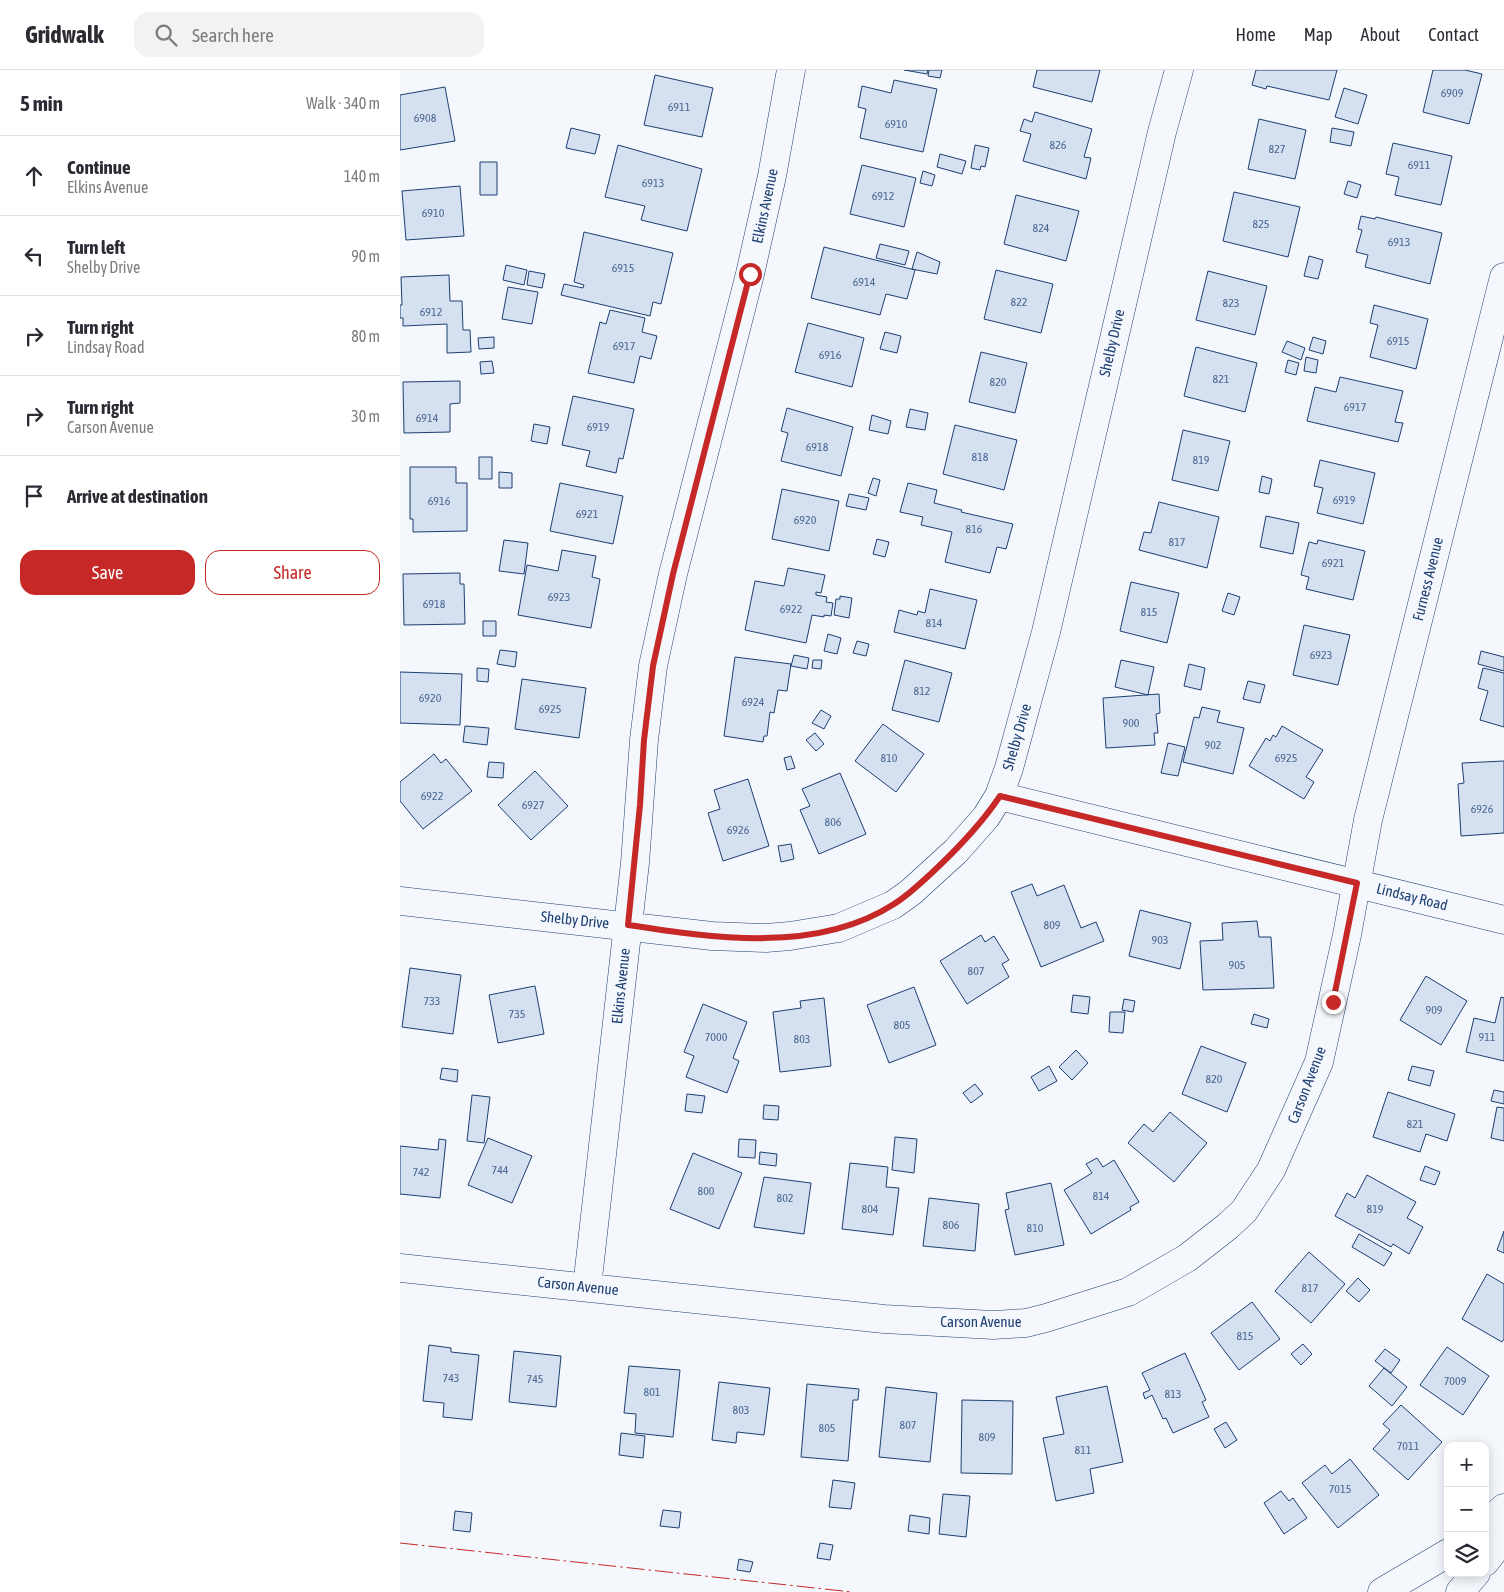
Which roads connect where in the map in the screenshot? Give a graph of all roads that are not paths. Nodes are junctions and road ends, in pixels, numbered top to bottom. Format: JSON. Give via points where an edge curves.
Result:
{"nodes":[{"id":1,"x":791,"y":70,"type":"edge"},
{"id":2,"x":1179,"y":70,"type":"edge"},
{"id":3,"x":1504,"y":277,"type":"edge"},
{"id":4,"x":1000,"y":796,"type":"junction"},
{"id":5,"x":1357,"y":883,"type":"junction"},
{"id":6,"x":400,"y":900,"type":"edge"},
{"id":7,"x":1504,"y":920,"type":"edge"},
{"id":8,"x":628,"y":925,"type":"junction"},
{"id":9,"x":400,"y":1268,"type":"edge"},
{"id":10,"x":587,"y":1287,"type":"junction"},
{"id":11,"x":1504,"y":1508,"type":"edge"},
{"id":12,"x":1489,"y":1521,"type":"edge"},
{"id":13,"x":1504,"y":1538,"type":"edge"},
{"id":14,"x":1444,"y":1555,"type":"edge"},
{"id":15,"x":1489,"y":1557,"type":"edge"},
{"id":16,"x":1473,"y":1577,"type":"edge"},
{"id":17,"x":1382,"y":1592,"type":"edge"},
{"id":18,"x":1460,"y":1592,"type":"edge"}],
"edges":[{"from":1,"to":8,"type":"street","name":"Elkins Avenue","via":[[750,274],[673,574],[653,666]]},
{"from":2,"to":4,"type":"street","name":"Shelby Drive","via":[[1046,632]]},
{"from":3,"to":5,"type":"street","name":"Furness Avenue","via":[[1368,820]]},
{"from":4,"to":5,"type":"street","name":"Lindsay Road"},
{"from":4,"to":8,"type":"street","name":"Shelby Drive","via":[[974,830],[911,892],[893,905],[856,922],[816,932],[766,938],[712,936]]},
{"from":5,"to":7,"type":"street","name":"Lindsay Road"},
{"from":5,"to":10,"type":"street","name":"Carson Avenue","via":[[1319,1062],[1272,1170],[1244,1211],[1228,1226],[1146,1284],[1108,1300],[1046,1318],[993,1325],[884,1319]]},
{"from":6,"to":8,"type":"street","name":"Shelby Drive"},
{"from":8,"to":10,"type":"street","name":"Elkins Avenue"},
{"from":9,"to":10,"type":"street","name":"Carson Avenue"},
{"from":11,"to":12,"type":"street"},
{"from":13,"to":15,"type":"street"},
{"from":14,"to":17,"type":"street"},
{"from":16,"to":18,"type":"street"}]}
